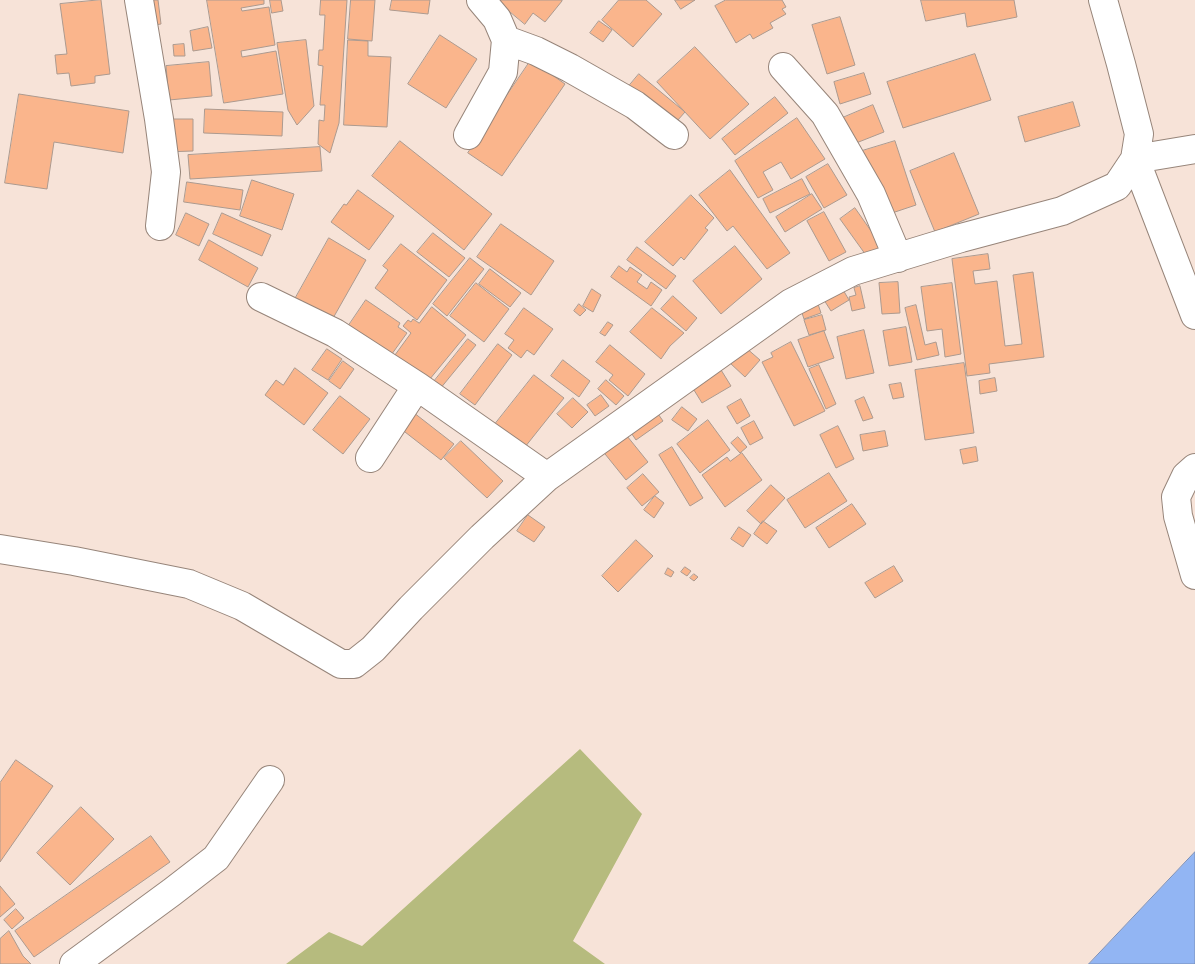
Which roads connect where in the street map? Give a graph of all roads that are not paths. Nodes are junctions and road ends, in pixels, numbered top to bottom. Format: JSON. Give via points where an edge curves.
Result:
{"nodes":[{"id":1,"x":139,"y":0,"type":"edge"},
{"id":2,"x":481,"y":0,"type":"edge"},
{"id":3,"x":1102,"y":0,"type":"edge"},
{"id":4,"x":506,"y":40,"type":"junction"},
{"id":5,"x":784,"y":67,"type":"dead end"},
{"id":6,"x":468,"y":135,"type":"dead end"},
{"id":7,"x":674,"y":135,"type":"dead end"},
{"id":8,"x":1195,"y":149,"type":"edge"},
{"id":9,"x":1135,"y":159,"type":"junction"},
{"id":10,"x":160,"y":226,"type":"dead end"},
{"id":11,"x":898,"y":258,"type":"junction"},
{"id":12,"x":261,"y":298,"type":"dead end"},
{"id":13,"x":1195,"y":316,"type":"edge"},
{"id":14,"x":417,"y":386,"type":"junction"},
{"id":15,"x":370,"y":458,"type":"dead end"},
{"id":16,"x":1195,"y":468,"type":"edge"},
{"id":17,"x":547,"y":477,"type":"junction"},
{"id":18,"x":0,"y":550,"type":"edge"},
{"id":19,"x":1195,"y":575,"type":"edge"},
{"id":20,"x":270,"y":780,"type":"dead end"},
{"id":21,"x":74,"y":964,"type":"edge"}],
"edges":[{"from":1,"to":10,"type":"street","via":[[166,172]]},
{"from":2,"to":4,"type":"street","via":[[497,19]]},
{"from":3,"to":9,"type":"street","via":[[1139,134]]},
{"from":4,"to":6,"type":"street","via":[[503,72]]},
{"from":4,"to":7,"type":"street","via":[[570,68],[635,105]]},
{"from":5,"to":11,"type":"street","via":[[825,114],[871,194]]},
{"from":8,"to":9,"type":"street"},
{"from":9,"to":11,"type":"street","via":[[1117,186],[1062,211]]},
{"from":9,"to":13,"type":"street"},
{"from":11,"to":17,"type":"street","via":[[853,271],[791,303]]},
{"from":12,"to":14,"type":"street","via":[[335,333]]},
{"from":14,"to":15,"type":"street"},
{"from":14,"to":17,"type":"street"},
{"from":16,"to":19,"type":"street","via":[[1186,476],[1176,497],[1178,516]]},
{"from":17,"to":18,"type":"street","via":[[354,664],[341,664],[242,606],[189,584],[74,560]]},
{"from":20,"to":21,"type":"street","via":[[216,858]]}]}
